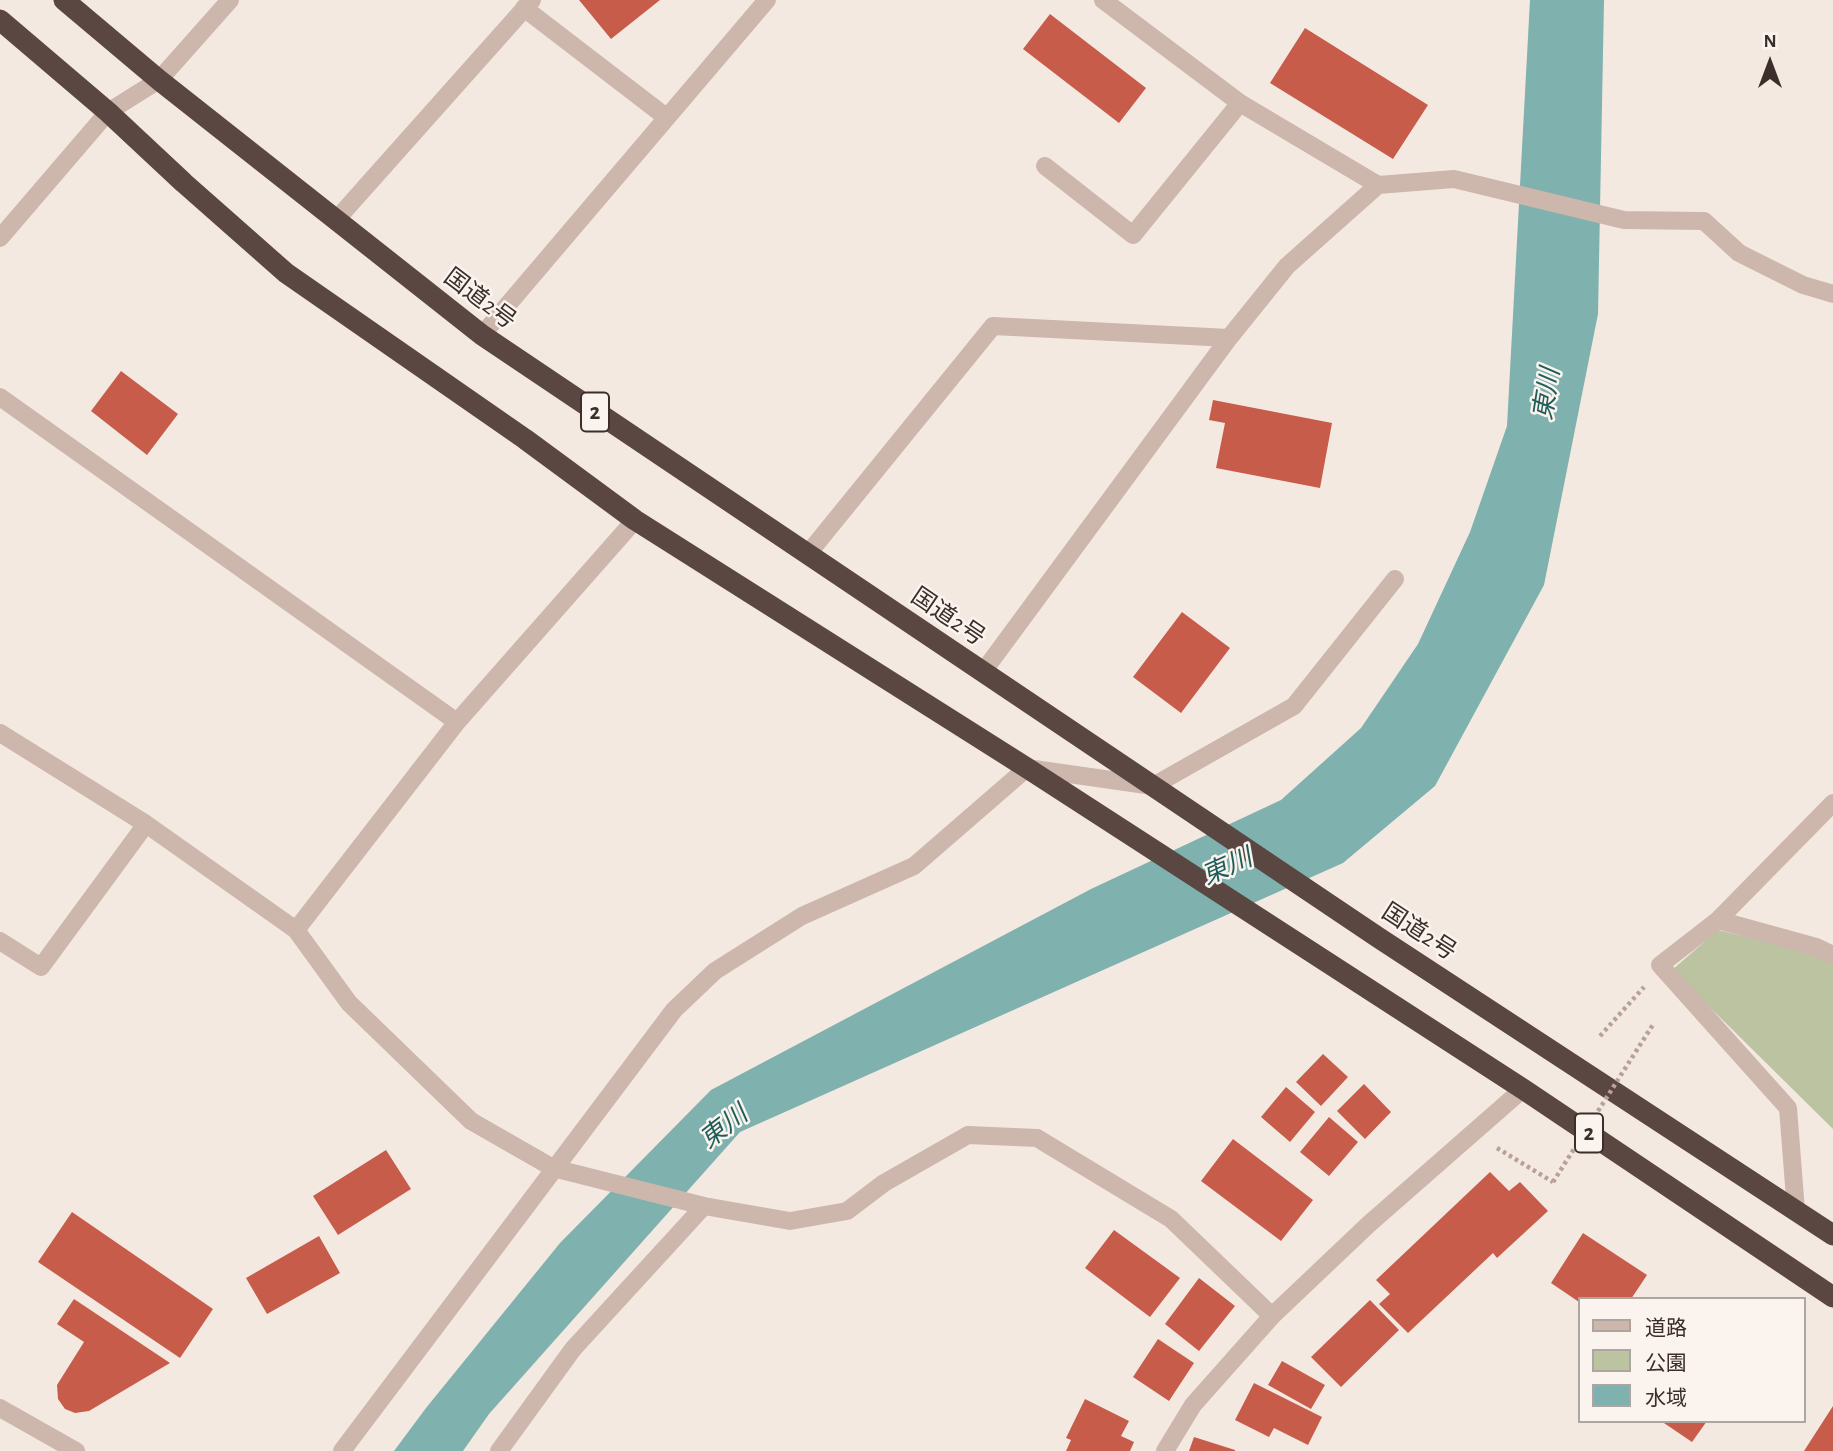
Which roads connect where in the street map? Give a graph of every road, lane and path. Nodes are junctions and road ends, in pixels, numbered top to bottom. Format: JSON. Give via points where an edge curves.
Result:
{"nodes":[{"id":1,"x":64,"y":0,"type":"edge"},
{"id":2,"x":230,"y":0,"type":"edge"},
{"id":3,"x":767,"y":0,"type":"edge"},
{"id":4,"x":1103,"y":0,"type":"edge"},
{"id":5,"x":528,"y":4,"type":"edge"},
{"id":6,"x":0,"y":20,"type":"edge"},
{"id":7,"x":159,"y":80,"type":"junction"},
{"id":8,"x":1240,"y":103,"type":"junction"},
{"id":9,"x":108,"y":112,"type":"junction"},
{"id":10,"x":666,"y":117,"type":"junction"},
{"id":11,"x":1045,"y":166,"type":"dead end"},
{"id":12,"x":1378,"y":185,"type":"junction"},
{"id":13,"x":336,"y":220,"type":"junction"},
{"id":14,"x":0,"y":238,"type":"edge"},
{"id":15,"x":1833,"y":294,"type":"edge"},
{"id":16,"x":482,"y":335,"type":"junction"},
{"id":17,"x":1229,"y":338,"type":"junction"},
{"id":18,"x":0,"y":397,"type":"edge"},
{"id":19,"x":635,"y":520,"type":"junction"},
{"id":20,"x":807,"y":555,"type":"junction"},
{"id":21,"x":1395,"y":579,"type":"dead end"},
{"id":22,"x":983,"y":672,"type":"junction"},
{"id":23,"x":457,"y":722,"type":"junction"},
{"id":24,"x":0,"y":733,"type":"edge"},
{"id":25,"x":1027,"y":768,"type":"junction"},
{"id":26,"x":1153,"y":786,"type":"junction"},
{"id":27,"x":1833,"y":803,"type":"edge"},
{"id":28,"x":146,"y":824,"type":"junction"},
{"id":29,"x":1718,"y":920,"type":"junction"},
{"id":30,"x":296,"y":930,"type":"junction"},
{"id":31,"x":0,"y":941,"type":"edge"},
{"id":32,"x":1833,"y":955,"type":"edge"},
{"id":33,"x":1644,"y":986,"type":"dead end"},
{"id":34,"x":1654,"y":1023,"type":"dead end"},
{"id":35,"x":1600,"y":1036,"type":"dead end"},
{"id":36,"x":1523,"y":1089,"type":"junction"},
{"id":37,"x":1497,"y":1148,"type":"dead end"},
{"id":38,"x":553,"y":1168,"type":"junction"},
{"id":39,"x":704,"y":1206,"type":"junction"},
{"id":40,"x":1796,"y":1211,"type":"junction"},
{"id":41,"x":1833,"y":1236,"type":"edge"},
{"id":42,"x":1833,"y":1297,"type":"edge"},
{"id":43,"x":1272,"y":1316,"type":"junction"},
{"id":44,"x":0,"y":1408,"type":"edge"},
{"id":45,"x":76,"y":1451,"type":"edge"},
{"id":46,"x":342,"y":1451,"type":"edge"},
{"id":47,"x":499,"y":1451,"type":"edge"},
{"id":48,"x":1165,"y":1451,"type":"edge"}],
"edges":[{"from":1,"to":7,"type":"highway","name":"国道2号","number":"2"},
{"from":2,"to":7,"type":"street"},
{"from":3,"to":10,"type":"street"},
{"from":4,"to":8,"type":"street"},
{"from":5,"to":10,"type":"street"},
{"from":5,"to":13,"type":"street"},
{"from":6,"to":9,"type":"highway","number":"2"},
{"from":7,"to":9,"type":"street"},
{"from":7,"to":13,"type":"highway","name":"国道2号","number":"2"},
{"from":8,"to":11,"type":"street","via":[[1133,235]]},
{"from":8,"to":12,"type":"street"},
{"from":9,"to":14,"type":"street"},
{"from":9,"to":19,"type":"highway","number":"2","via":[[286,273]]},
{"from":10,"to":16,"type":"street"},
{"from":12,"to":15,"type":"street","via":[[1454,179],[1624,220],[1704,221],[1739,253],[1803,285]]},
{"from":12,"to":17,"type":"street","via":[[1287,266]]},
{"from":13,"to":16,"type":"highway","name":"国道2号","number":"2"},
{"from":16,"to":20,"type":"highway","name":"国道2号","number":"2"},
{"from":17,"to":20,"type":"street","via":[[993,326]]},
{"from":17,"to":22,"type":"street"},
{"from":18,"to":23,"type":"street"},
{"from":19,"to":23,"type":"street"},
{"from":19,"to":25,"type":"highway","number":"2"},
{"from":20,"to":22,"type":"highway","name":"国道2号","number":"2"},
{"from":21,"to":26,"type":"street","via":[[1294,706]]},
{"from":22,"to":26,"type":"highway","name":"国道2号","number":"2"},
{"from":23,"to":30,"type":"street"},
{"from":24,"to":28,"type":"street"},
{"from":25,"to":26,"type":"street"},
{"from":25,"to":36,"type":"highway","number":"2"},
{"from":25,"to":38,"type":"street","via":[[914,866],[802,916],[715,971],[674,1010]]},
{"from":26,"to":40,"type":"highway","name":"国道2号","number":"2"},
{"from":27,"to":29,"type":"street"},
{"from":28,"to":30,"type":"street"},
{"from":28,"to":31,"type":"street","via":[[41,967]]},
{"from":29,"to":32,"type":"street"},
{"from":29,"to":40,"type":"street","via":[[1660,965],[1788,1108]]},
{"from":30,"to":38,"type":"street","via":[[349,1003],[471,1121]]},
{"from":33,"to":35,"type":"path"},
{"from":34,"to":37,"type":"path","bridge":true,"via":[[1553,1182]]},
{"from":36,"to":42,"type":"highway","number":"2"},
{"from":36,"to":43,"type":"street"},
{"from":38,"to":39,"type":"street"},
{"from":38,"to":46,"type":"street"},
{"from":39,"to":43,"type":"street","via":[[790,1222],[847,1211],[884,1183],[968,1135],[1037,1138],[1171,1219]]},
{"from":39,"to":47,"type":"street","via":[[573,1349]]},
{"from":40,"to":41,"type":"highway","name":"国道2号","number":"2"},
{"from":43,"to":48,"type":"street","via":[[1193,1405]]},
{"from":44,"to":45,"type":"street"}]}
